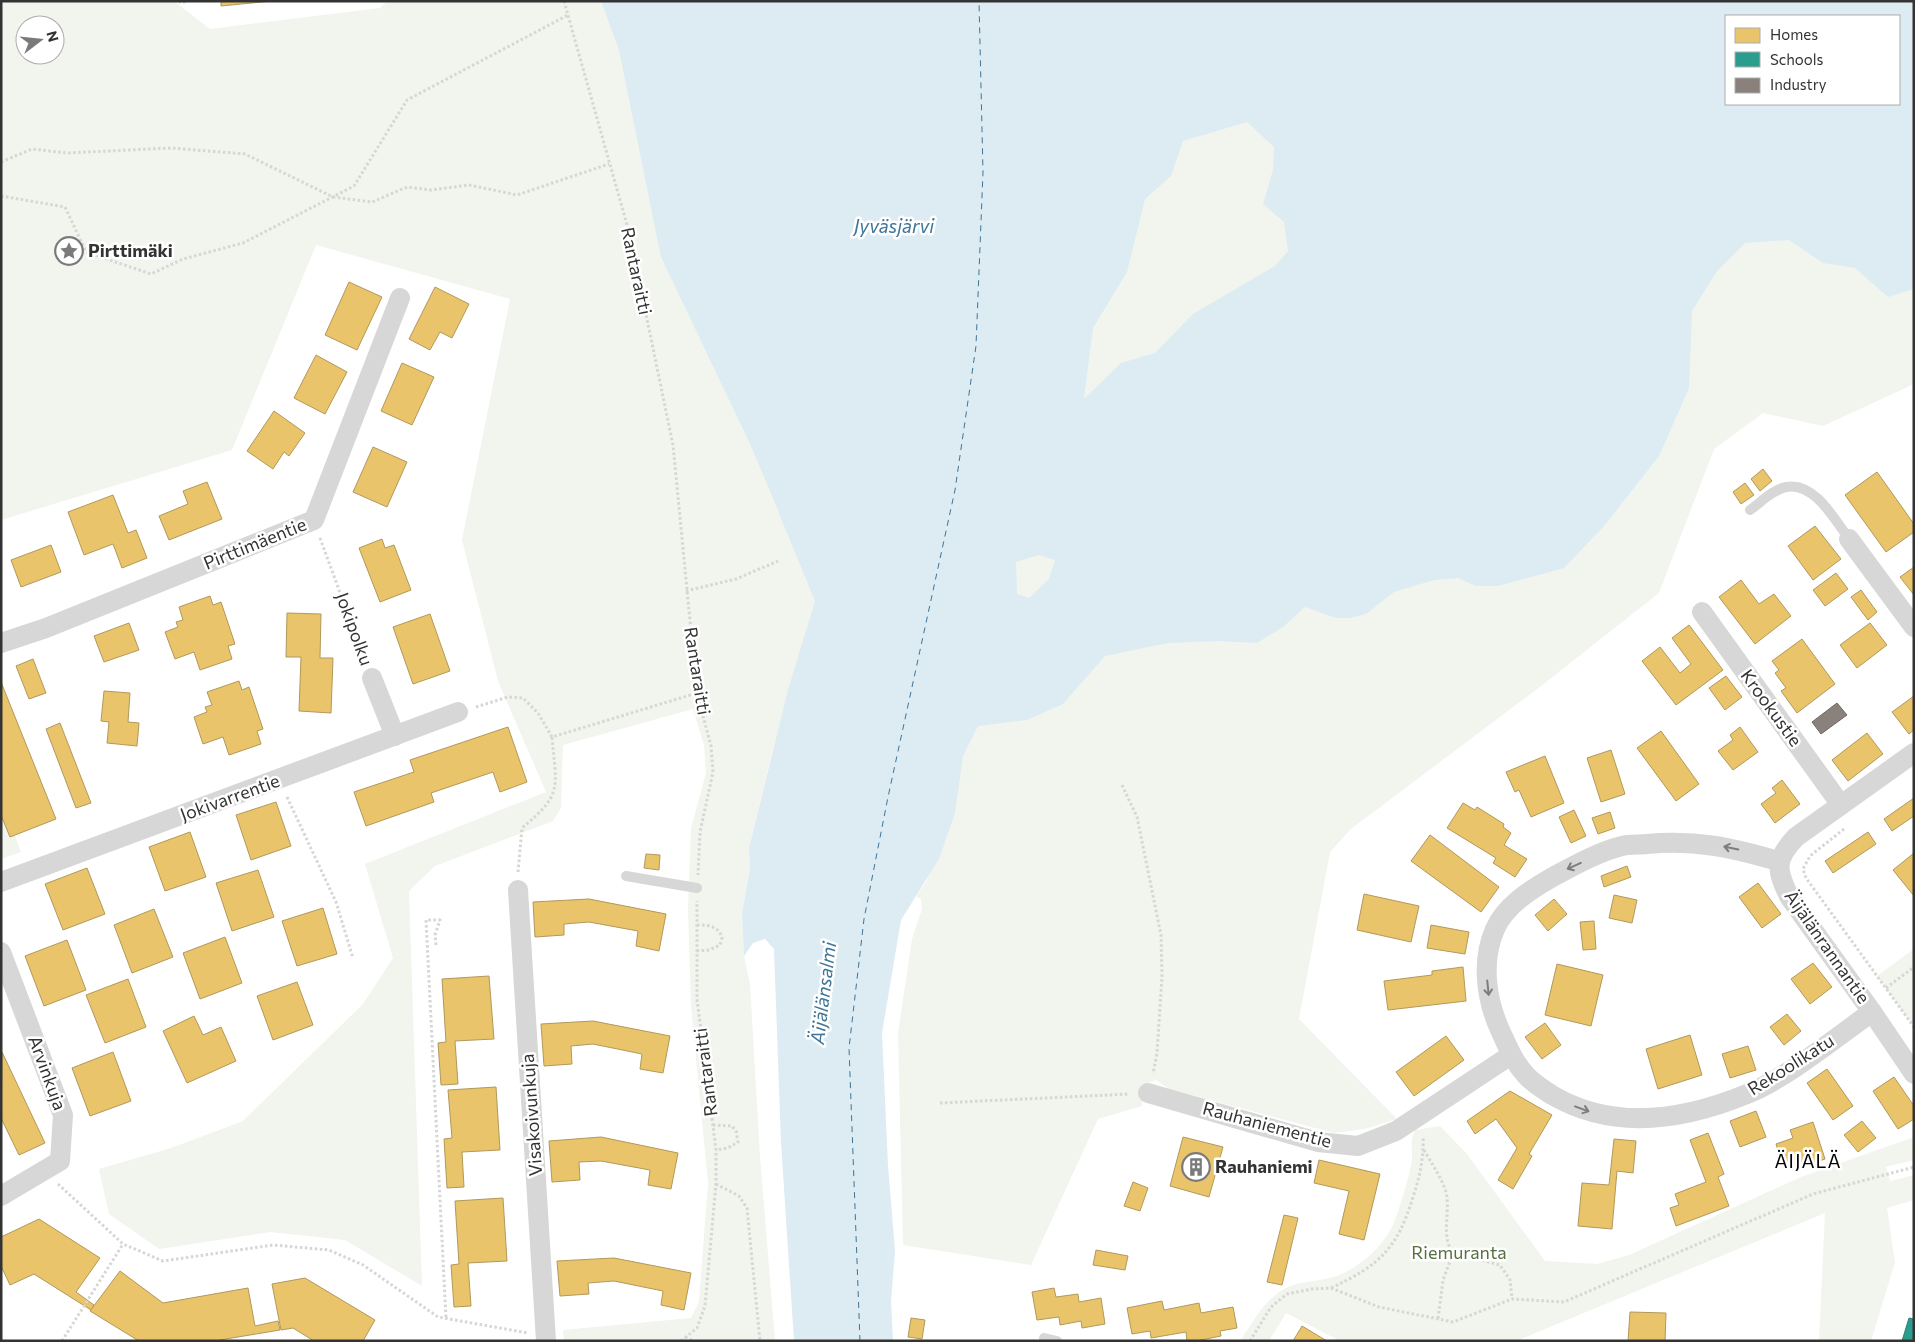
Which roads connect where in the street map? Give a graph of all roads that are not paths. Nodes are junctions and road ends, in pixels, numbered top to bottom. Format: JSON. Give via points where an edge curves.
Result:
{"nodes":[{"id":1,"x":400,"y":298,"type":"dead end"},
{"id":2,"x":1750,"y":510,"type":"dead end"},
{"id":3,"x":1849,"y":539,"type":"joint"},
{"id":4,"x":1702,"y":612,"type":"dead end"},
{"id":5,"x":1914,"y":627,"type":"edge"},
{"id":6,"x":1,"y":643,"type":"edge"},
{"id":7,"x":372,"y":678,"type":"road end"},
{"id":8,"x":458,"y":712,"type":"road end"},
{"id":9,"x":395,"y":736,"type":"junction"},
{"id":10,"x":1914,"y":753,"type":"edge"},
{"id":11,"x":1841,"y":805,"type":"junction"},
{"id":12,"x":1778,"y":861,"type":"junction"},
{"id":13,"x":626,"y":876,"type":"dead end"},
{"id":14,"x":1,"y":882,"type":"edge"},
{"id":15,"x":697,"y":888,"type":"road end"},
{"id":16,"x":518,"y":890,"type":"road end"},
{"id":17,"x":1,"y":952,"type":"edge"},
{"id":18,"x":1872,"y":1012,"type":"junction"},
{"id":19,"x":1511,"y":1055,"type":"junction"},
{"id":20,"x":1914,"y":1074,"type":"edge"},
{"id":21,"x":1148,"y":1093,"type":"road end"},
{"id":22,"x":1,"y":1196,"type":"edge"},
{"id":23,"x":546,"y":1338,"type":"edge"},
{"id":24,"x":1044,"y":1338,"type":"dead end"},
{"id":25,"x":1057,"y":1341,"type":"edge"}],
"edges":[{"from":1,"to":6,"type":"street","name":"Pirttimäentie","via":[[314,520]]},
{"from":2,"to":3,"type":"lane","via":[[1776,491],[1787,487],[1800,488],[1816,497]]},
{"from":3,"to":5,"type":"street"},
{"from":4,"to":11,"type":"street","name":"Krookustie"},
{"from":7,"to":9,"type":"street","name":"Jokipolku"},
{"from":8,"to":9,"type":"street","name":"Jokivarrentie"},
{"from":9,"to":14,"type":"street","name":"Jokivarrentie"},
{"from":10,"to":11,"type":"street"},
{"from":11,"to":12,"type":"street","via":[[1796,837]]},
{"from":12,"to":18,"type":"street","name":"Äijälänrannantie","via":[[1790,898]]},
{"from":12,"to":19,"type":"street","name":"Rekoolikatu","one_way":true,"via":[[1705,843],[1622,846],[1570,867],[1540,884],[1511,906],[1495,929],[1488,959],[1487,989],[1495,1019]]},
{"from":13,"to":15,"type":"lane"},
{"from":16,"to":23,"type":"street","name":"Visakoivunkuja"},
{"from":17,"to":22,"type":"street","name":"Arvinkuja","via":[[63,1115],[60,1162]]},
{"from":19,"to":18,"type":"street","name":"Rekoolikatu","one_way":true,"via":[[1526,1075],[1569,1104],[1604,1115],[1653,1118],[1685,1114],[1747,1094],[1772,1082]]},
{"from":18,"to":20,"type":"street","name":"Äijälänrannantie"},
{"from":19,"to":21,"type":"street","name":"Rauhaniementie","via":[[1396,1131],[1358,1146],[1318,1142]]},
{"from":24,"to":25,"type":"lane"}]}
